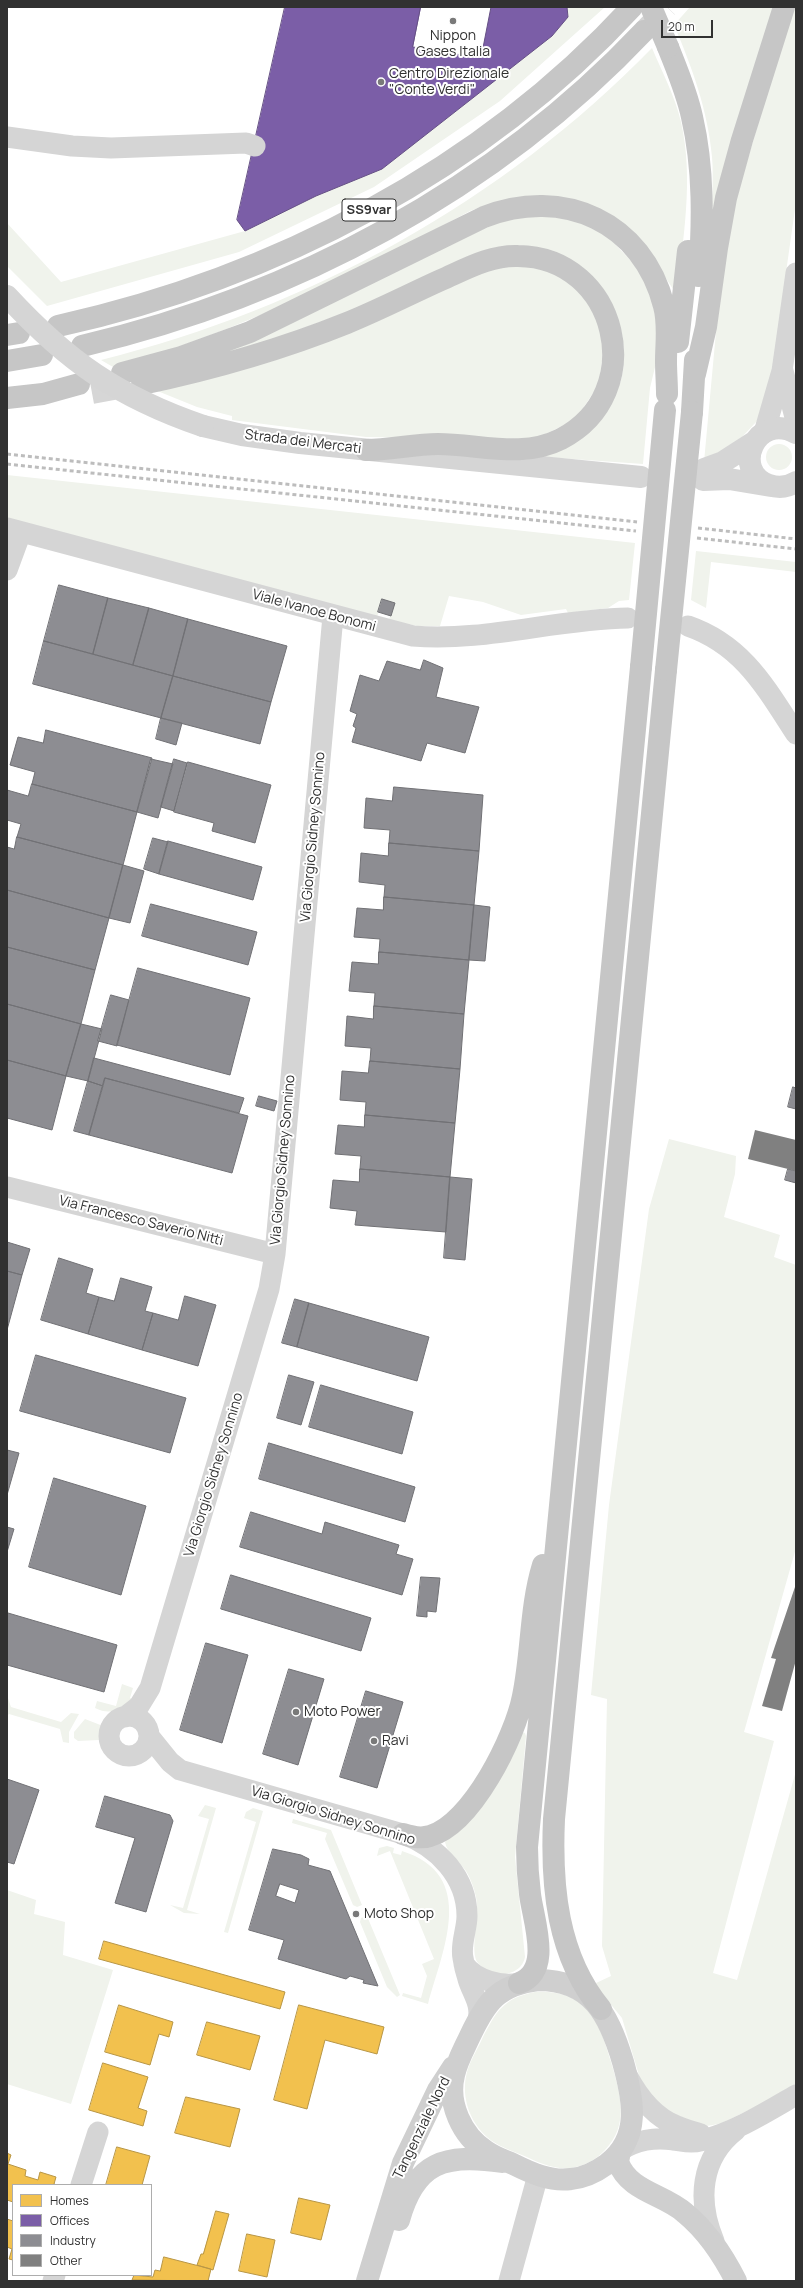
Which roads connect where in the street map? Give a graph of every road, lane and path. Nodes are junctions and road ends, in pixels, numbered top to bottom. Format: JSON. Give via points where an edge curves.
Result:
{"nodes":[{"id":1,"x":632,"y":7,"type":"edge"},
{"id":2,"x":651,"y":7,"type":"edge"},
{"id":3,"x":784,"y":7,"type":"edge"},
{"id":4,"x":644,"y":31,"type":"tunnel mouth"},
{"id":5,"x":7,"y":137,"type":"edge"},
{"id":6,"x":255,"y":146,"type":"dead end"},
{"id":7,"x":699,"y":173,"type":"junction"},
{"id":8,"x":796,"y":273,"type":"edge"},
{"id":9,"x":7,"y":296,"type":"edge"},
{"id":10,"x":58,"y":326,"type":"dead end"},
{"id":11,"x":82,"y":346,"type":"dead end"},
{"id":12,"x":42,"y":355,"type":"dead end"},
{"id":13,"x":7,"y":361,"type":"edge"},
{"id":14,"x":783,"y":366,"type":"junction"},
{"id":15,"x":122,"y":373,"type":"tunnel mouth"},
{"id":16,"x":695,"y":374,"type":"junction"},
{"id":17,"x":142,"y":384,"type":"tunnel mouth"},
{"id":18,"x":85,"y":388,"type":"tunnel mouth"},
{"id":19,"x":7,"y":398,"type":"edge"},
{"id":20,"x":666,"y":402,"type":"junction"},
{"id":21,"x":796,"y":421,"type":"edge"},
{"id":22,"x":796,"y":433,"type":"edge"},
{"id":23,"x":759,"y":438,"type":"junction"},
{"id":24,"x":366,"y":450,"type":"junction"},
{"id":25,"x":641,"y":477,"type":"dead end"},
{"id":26,"x":786,"y":487,"type":"edge"},
{"id":27,"x":14,"y":530,"type":"edge"},
{"id":28,"x":7,"y":570,"type":"edge"},
{"id":29,"x":333,"y":616,"type":"junction"},
{"id":30,"x":628,"y":618,"type":"dead end"},
{"id":31,"x":688,"y":626,"type":"dead end"},
{"id":32,"x":796,"y":734,"type":"edge"},
{"id":33,"x":7,"y":1188,"type":"edge"},
{"id":34,"x":275,"y":1254,"type":"junction"},
{"id":35,"x":561,"y":1492,"type":"junction"},
{"id":36,"x":150,"y":1688,"type":"junction"},
{"id":37,"x":125,"y":1717,"type":"junction"},
{"id":38,"x":149,"y":1733,"type":"junction"},
{"id":39,"x":129,"y":1756,"type":"junction"},
{"id":40,"x":180,"y":1770,"type":"junction"},
{"id":41,"x":403,"y":1834,"type":"junction"},
{"id":42,"x":464,"y":1964,"type":"junction"},
{"id":43,"x":519,"y":1983,"type":"junction"},
{"id":44,"x":601,"y":2009,"type":"junction"},
{"id":45,"x":478,"y":2020,"type":"junction"},
{"id":46,"x":464,"y":2049,"type":"junction"},
{"id":47,"x":625,"y":2069,"type":"junction"},
{"id":48,"x":796,"y":2095,"type":"edge"},
{"id":49,"x":738,"y":2128,"type":"junction"},
{"id":50,"x":98,"y":2132,"type":"dead end"},
{"id":51,"x":714,"y":2137,"type":"junction"},
{"id":52,"x":620,"y":2150,"type":"junction"},
{"id":53,"x":517,"y":2166,"type":"junction"},
{"id":54,"x":538,"y":2174,"type":"junction"},
{"id":55,"x":82,"y":2184,"type":"edge"},
{"id":56,"x":714,"y":2241,"type":"junction"},
{"id":57,"x":367,"y":2281,"type":"edge"},
{"id":58,"x":382,"y":2281,"type":"edge"},
{"id":59,"x":509,"y":2281,"type":"edge"},
{"id":60,"x":736,"y":2281,"type":"edge"}],
"edges":[{"from":1,"to":10,"type":"highway","number":"SS9var","via":[[575,63],[517,112],[456,156],[370,209],[291,249],[221,278],[144,304]]},
{"from":2,"to":7,"type":"highway","bridge":true,"via":[[692,116]]},
{"from":3,"to":16,"type":"highway","via":[[726,198],[706,327]]},
{"from":4,"to":11,"type":"highway","number":"SS9var","via":[[580,92],[522,140],[443,195],[377,235],[246,296],[169,323]]},
{"from":5,"to":6,"type":"street","via":[[91,147],[132,148],[246,143]]},
{"from":7,"to":16,"type":"highway","via":[[703,223],[695,326]]},
{"from":7,"to":20,"type":"highway","via":[[678,345]]},
{"from":8,"to":14,"type":"street"},
{"from":9,"to":24,"type":"street","name":"Strada dei Mercati","bridge":true,"via":[[54,344],[91,373],[143,403],[203,426],[256,437]]},
{"from":12,"to":13,"type":"highway"},
{"from":14,"to":21,"type":"street","via":[[784,380]]},
{"from":14,"to":23,"type":"street"},
{"from":15,"to":20,"type":"highway","via":[[187,355],[250,332],[490,214],[519,206],[549,205],[578,211],[608,226],[628,241],[649,268],[659,289],[666,317]]},
{"from":16,"to":44,"type":"highway","bridge":true,"via":[[554,1819],[555,1879],[564,1940],[580,1980]]},
{"from":17,"to":24,"type":"highway","via":[[213,368],[304,340],[496,258],[530,256],[551,262],[582,282],[598,300],[613,336],[612,373],[605,393],[594,411],[570,433],[551,443],[519,449],[435,444]]},
{"from":18,"to":19,"type":"highway"},
{"from":20,"to":35,"type":"highway","bridge":true},
{"from":22,"to":23,"type":"street","via":[[777,428]]},
{"from":23,"to":26,"type":"street","via":[[750,456],[752,470],[761,481]]},
{"from":23,"to":26,"type":"street","via":[[703,475]]},
{"from":24,"to":25,"type":"street","name":"Strada dei Mercati"},
{"from":27,"to":28,"type":"street"},
{"from":27,"to":29,"type":"street","name":"Viale Ivanoe Bonomi"},
{"from":29,"to":30,"type":"street","name":"Viale Ivanoe Bonomi","via":[[403,634],[431,637]]},
{"from":29,"to":34,"type":"street","name":"Via Giorgio Sidney Sonnino"},
{"from":31,"to":32,"type":"street","via":[[717,638],[738,654]]},
{"from":33,"to":34,"type":"street","name":"Via Francesco Saverio Nitti"},
{"from":34,"to":36,"type":"street","name":"Via Giorgio Sidney Sonnino","via":[[265,1306]]},
{"from":35,"to":41,"type":"highway","via":[[556,1522],[535,1596],[523,1696],[518,1717],[506,1746],[466,1809],[452,1822],[430,1836],[418,1838]]},
{"from":35,"to":43,"type":"highway","via":[[527,1847],[538,1958],[530,1978]]},
{"from":36,"to":37,"type":"street","name":"Via Giorgio Sidney Sonnino","via":[[139,1706]]},
{"from":36,"to":38,"type":"street","name":"Via Giorgio Sidney Sonnino"},
{"from":37,"to":38,"type":"street","via":[[141,1720]]},
{"from":37,"to":39,"type":"street","via":[[112,1726],[110,1741],[116,1751]]},
{"from":38,"to":39,"type":"street","via":[[145,1748]]},
{"from":38,"to":40,"type":"street","name":"Via Giorgio Sidney Sonnino","via":[[170,1762]]},
{"from":39,"to":40,"type":"street","name":"Via Giorgio Sidney Sonnino","via":[[146,1758],[162,1767]]},
{"from":40,"to":41,"type":"street","name":"Via Giorgio Sidney Sonnino"},
{"from":41,"to":42,"type":"street","name":"Via Giorgio Sidney Sonnino","via":[[423,1844],[440,1857],[453,1870],[462,1887],[467,1916],[462,1947]]},
{"from":42,"to":43,"type":"street","via":[[476,1975],[490,1981]]},
{"from":42,"to":45,"type":"street","name":"Via Giorgio Sidney Sonnino","via":[[478,2005]]},
{"from":43,"to":44,"type":"main road","name":"Tangenziale Nord","via":[[538,1980],[564,1983],[579,1989]]},
{"from":43,"to":45,"type":"main road","name":"Tangenziale Nord","via":[[490,2000]]},
{"from":44,"to":47,"type":"main road","name":"Tangenziale Nord","via":[[613,2031]]},
{"from":45,"to":46,"type":"main road","name":"Tangenziale Nord"},
{"from":46,"to":53,"type":"main road","name":"Tangenziale Nord","via":[[455,2068],[452,2085],[460,2122],[477,2144],[486,2151]]},
{"from":46,"to":57,"type":"main road","name":"Tangenziale Nord","via":[[438,2090],[403,2163]]},
{"from":47,"to":51,"type":"street","via":[[640,2096],[661,2118],[680,2128]]},
{"from":47,"to":52,"type":"main road","name":"Tangenziale Nord","via":[[631,2091],[633,2114],[629,2134]]},
{"from":48,"to":49,"type":"street"},
{"from":49,"to":51,"type":"street"},
{"from":49,"to":56,"type":"street","via":[[715,2154],[704,2179],[704,2208]]},
{"from":50,"to":55,"type":"street"},
{"from":51,"to":52,"type":"street","via":[[694,2142],[661,2138],[636,2143]]},
{"from":52,"to":54,"type":"main road","name":"Tangenziale Nord","via":[[604,2166],[586,2176],[565,2180]]},
{"from":52,"to":56,"type":"main road","via":[[619,2165],[633,2182],[646,2192],[680,2209]]},
{"from":53,"to":54,"type":"main road","name":"Tangenziale Nord"},
{"from":53,"to":58,"type":"main road","name":"Tangenziale Nord","via":[[488,2160],[456,2160],[441,2163],[420,2176],[404,2202]]},
{"from":54,"to":59,"type":"street"},
{"from":56,"to":60,"type":"main road"}]}
